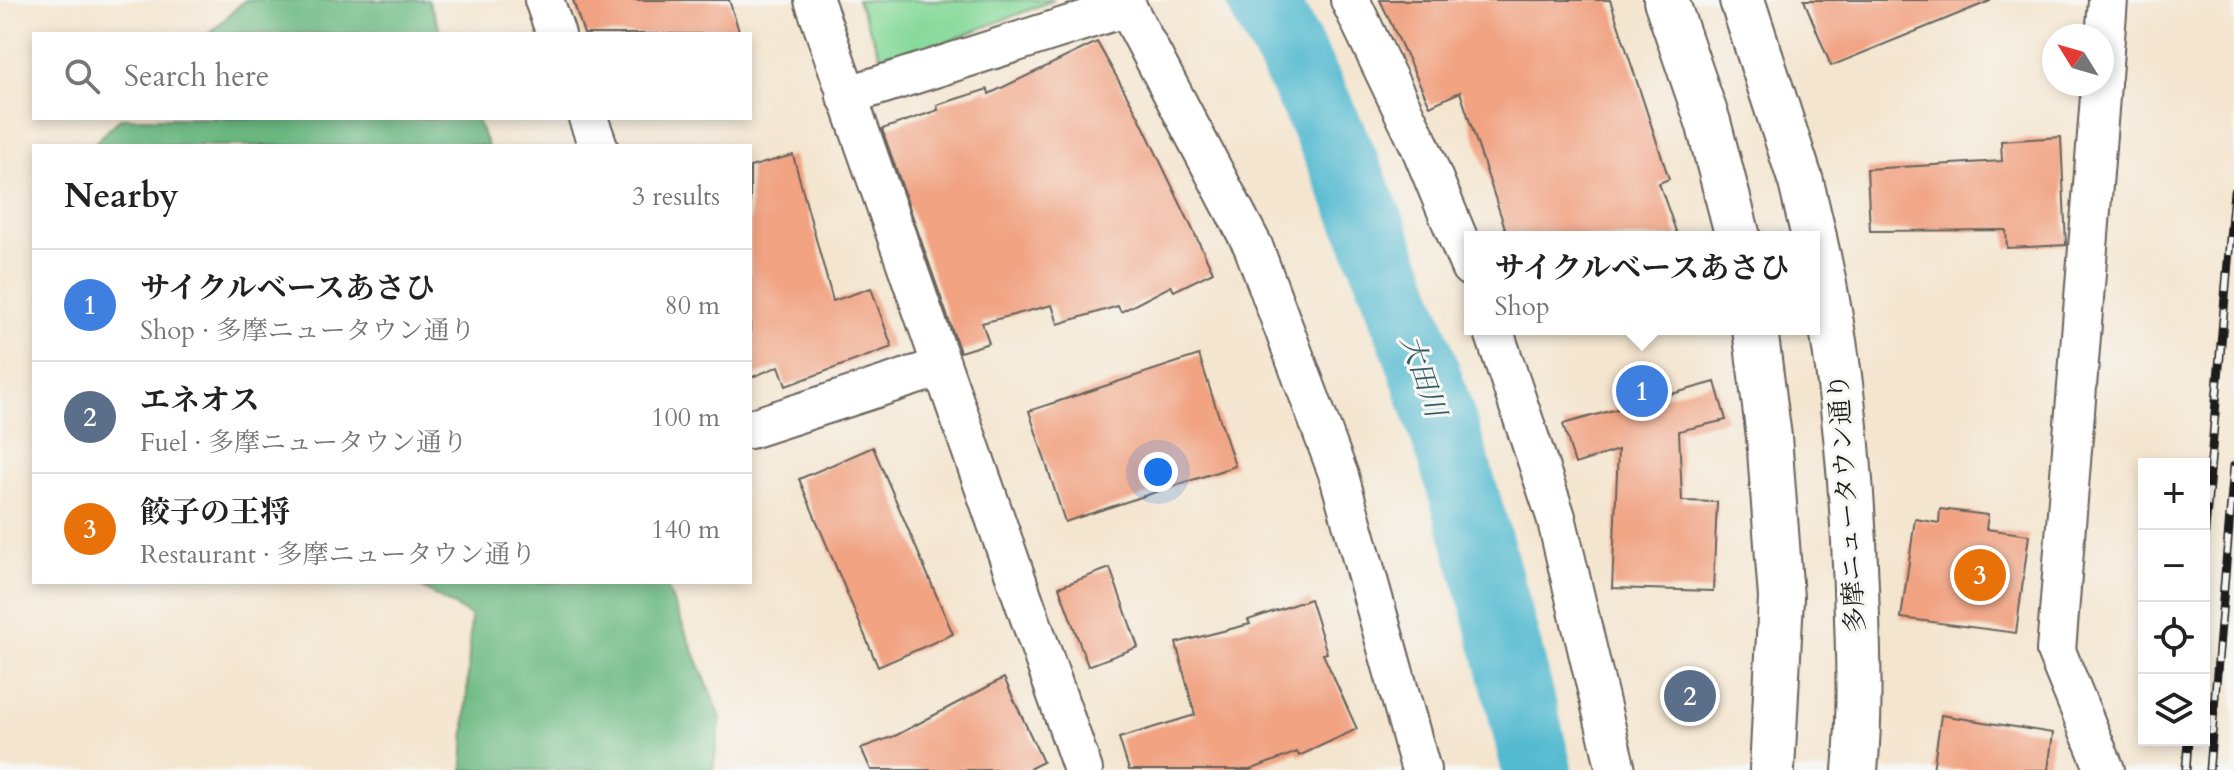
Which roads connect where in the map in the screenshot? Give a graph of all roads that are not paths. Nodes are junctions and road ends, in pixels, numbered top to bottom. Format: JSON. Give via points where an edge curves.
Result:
{"nodes":[{"id":1,"x":544,"y":0,"type":"edge"},
{"id":2,"x":814,"y":0,"type":"edge"},
{"id":3,"x":1350,"y":0,"type":"edge"},
{"id":4,"x":1666,"y":0,"type":"edge"},
{"id":5,"x":1742,"y":0,"type":"edge"},
{"id":6,"x":2108,"y":0,"type":"edge"},
{"id":7,"x":2106,"y":24,"type":"edge"},
{"id":8,"x":555,"y":32,"type":"edge"},
{"id":9,"x":846,"y":96,"type":"junction"},
{"id":10,"x":2100,"y":96,"type":"edge"},
{"id":11,"x":589,"y":120,"type":"edge"},
{"id":12,"x":597,"y":144,"type":"edge"},
{"id":13,"x":1736,"y":231,"type":"edge"},
{"id":14,"x":1813,"y":231,"type":"edge"},
{"id":15,"x":1464,"y":252,"type":"edge"},
{"id":16,"x":1820,"y":270,"type":"edge"},
{"id":17,"x":1495,"y":335,"type":"edge"},
{"id":18,"x":1756,"y":335,"type":"edge"},
{"id":19,"x":941,"y":367,"type":"junction"},
{"id":20,"x":752,"y":428,"type":"edge"},
{"id":21,"x":1083,"y":770,"type":"edge"},
{"id":22,"x":1421,"y":770,"type":"edge"},
{"id":23,"x":1616,"y":770,"type":"edge"},
{"id":24,"x":1772,"y":770,"type":"edge"},
{"id":25,"x":1855,"y":770,"type":"edge"},
{"id":26,"x":2105,"y":770,"type":"edge"}],
"edges":[{"from":1,"to":8,"type":"street"},
{"from":2,"to":9,"type":"street"},
{"from":3,"to":15,"type":"street"},
{"from":4,"to":13,"type":"main road","via":[[1708,122]]},
{"from":5,"to":14,"type":"main road","name":"多摩ニュータウン通り"},
{"from":6,"to":7,"type":"street"},
{"from":9,"to":19,"type":"street"},
{"from":9,"to":22,"type":"street","via":[[1127,7],[1253,246],[1339,476]]},
{"from":10,"to":26,"type":"street","via":[[2056,651]]},
{"from":11,"to":12,"type":"street"},
{"from":16,"to":25,"type":"main road","name":"多摩ニュータウン通り","via":[[1841,385],[1853,499],[1858,628]]},
{"from":17,"to":23,"type":"street","via":[[1556,517]]},
{"from":18,"to":24,"type":"main road","via":[[1781,598]]},
{"from":19,"to":20,"type":"street"},
{"from":19,"to":21,"type":"street"}]}
